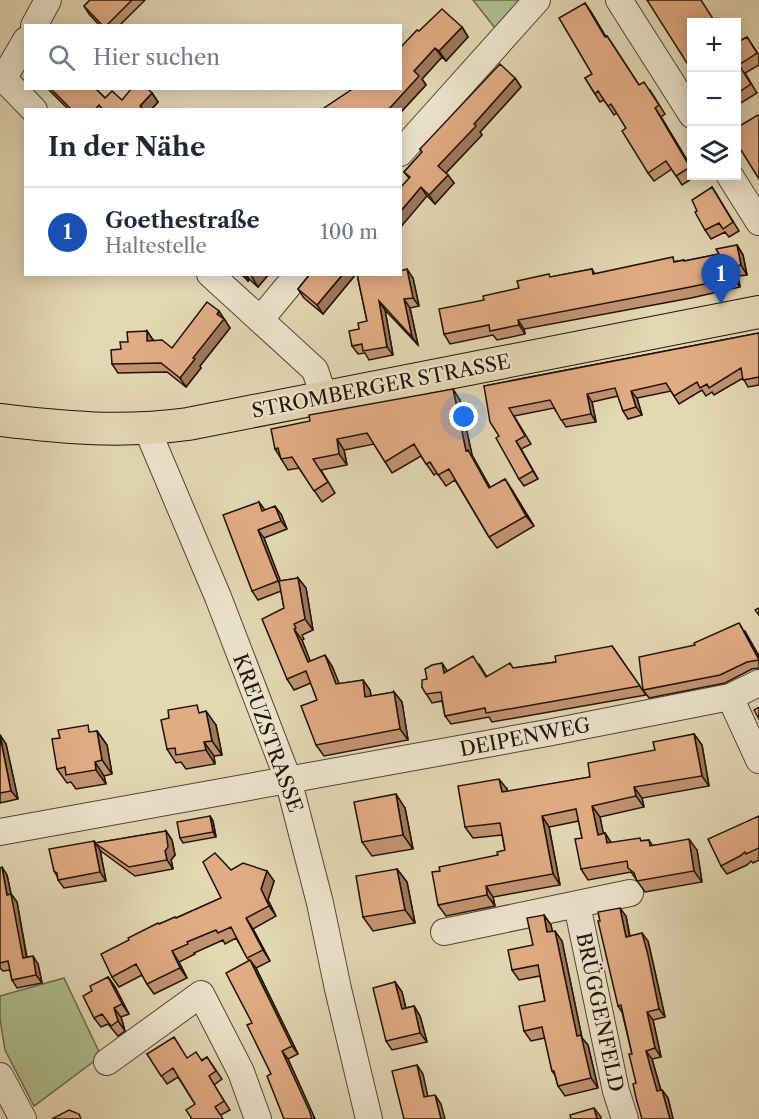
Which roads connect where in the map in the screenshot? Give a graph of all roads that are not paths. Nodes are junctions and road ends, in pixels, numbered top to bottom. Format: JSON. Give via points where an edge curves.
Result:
{"nodes":[{"id":1,"x":48,"y":0,"type":"edge"},
{"id":2,"x":537,"y":0,"type":"edge"},
{"id":3,"x":619,"y":0,"type":"edge"},
{"id":4,"x":35,"y":24,"type":"edge"},
{"id":5,"x":24,"y":43,"type":"edge"},
{"id":6,"x":1,"y":76,"type":"edge"},
{"id":7,"x":687,"y":107,"type":"edge"},
{"id":8,"x":32,"y":108,"type":"edge"},
{"id":9,"x":402,"y":151,"type":"edge"},
{"id":10,"x":733,"y":180,"type":"edge"},
{"id":11,"x":759,"y":222,"type":"edge"},
{"id":12,"x":212,"y":276,"type":"edge"},
{"id":13,"x":296,"y":276,"type":"edge"},
{"id":14,"x":759,"y":312,"type":"edge"},
{"id":15,"x":260,"y":320,"type":"junction"},
{"id":16,"x":324,"y":397,"type":"junction"},
{"id":17,"x":0,"y":420,"type":"edge"},
{"id":18,"x":147,"y":429,"type":"junction"},
{"id":19,"x":759,"y":683,"type":"edge"},
{"id":20,"x":730,"y":697,"type":"junction"},
{"id":21,"x":759,"y":760,"type":"edge"},
{"id":22,"x":288,"y":779,"type":"junction"},
{"id":23,"x":0,"y":832,"type":"edge"},
{"id":24,"x":630,"y":892,"type":"dead end"},
{"id":25,"x":577,"y":905,"type":"junction"},
{"id":26,"x":444,"y":932,"type":"dead end"},
{"id":27,"x":107,"y":1062,"type":"dead end"},
{"id":28,"x":0,"y":1076,"type":"edge"},
{"id":29,"x":23,"y":1119,"type":"edge"},
{"id":30,"x":258,"y":1119,"type":"edge"},
{"id":31,"x":369,"y":1119,"type":"edge"},
{"id":32,"x":625,"y":1119,"type":"edge"}],
"edges":[{"from":1,"to":4,"type":"street"},
{"from":2,"to":9,"type":"street"},
{"from":3,"to":7,"type":"street"},
{"from":5,"to":6,"type":"street"},
{"from":6,"to":8,"type":"street"},
{"from":10,"to":11,"type":"street"},
{"from":12,"to":15,"type":"street"},
{"from":13,"to":15,"type":"street"},
{"from":14,"to":16,"type":"main road","name":"STROMBERGER STRASSE"},
{"from":15,"to":16,"type":"street","via":[[315,370]]},
{"from":16,"to":18,"type":"main road","name":"STROMBERGER STRASSE"},
{"from":17,"to":18,"type":"main road","name":"STROMBERGER STRASSE","via":[[104,430]]},
{"from":18,"to":22,"type":"street","name":"KREUZSTRASSE","via":[[218,597]]},
{"from":19,"to":20,"type":"street","name":"DEIPENWEG"},
{"from":20,"to":21,"type":"street"},
{"from":20,"to":22,"type":"street","name":"DEIPENWEG"},
{"from":22,"to":23,"type":"street","name":"DEIPENWEG"},
{"from":22,"to":31,"type":"street","name":"KREUZSTRASSE"},
{"from":24,"to":25,"type":"street"},
{"from":25,"to":26,"type":"street"},
{"from":25,"to":32,"type":"street","name":"BRÜGGENFELD"},
{"from":27,"to":30,"type":"street","via":[[201,994],[241,1071]]},
{"from":28,"to":29,"type":"street"}]}
